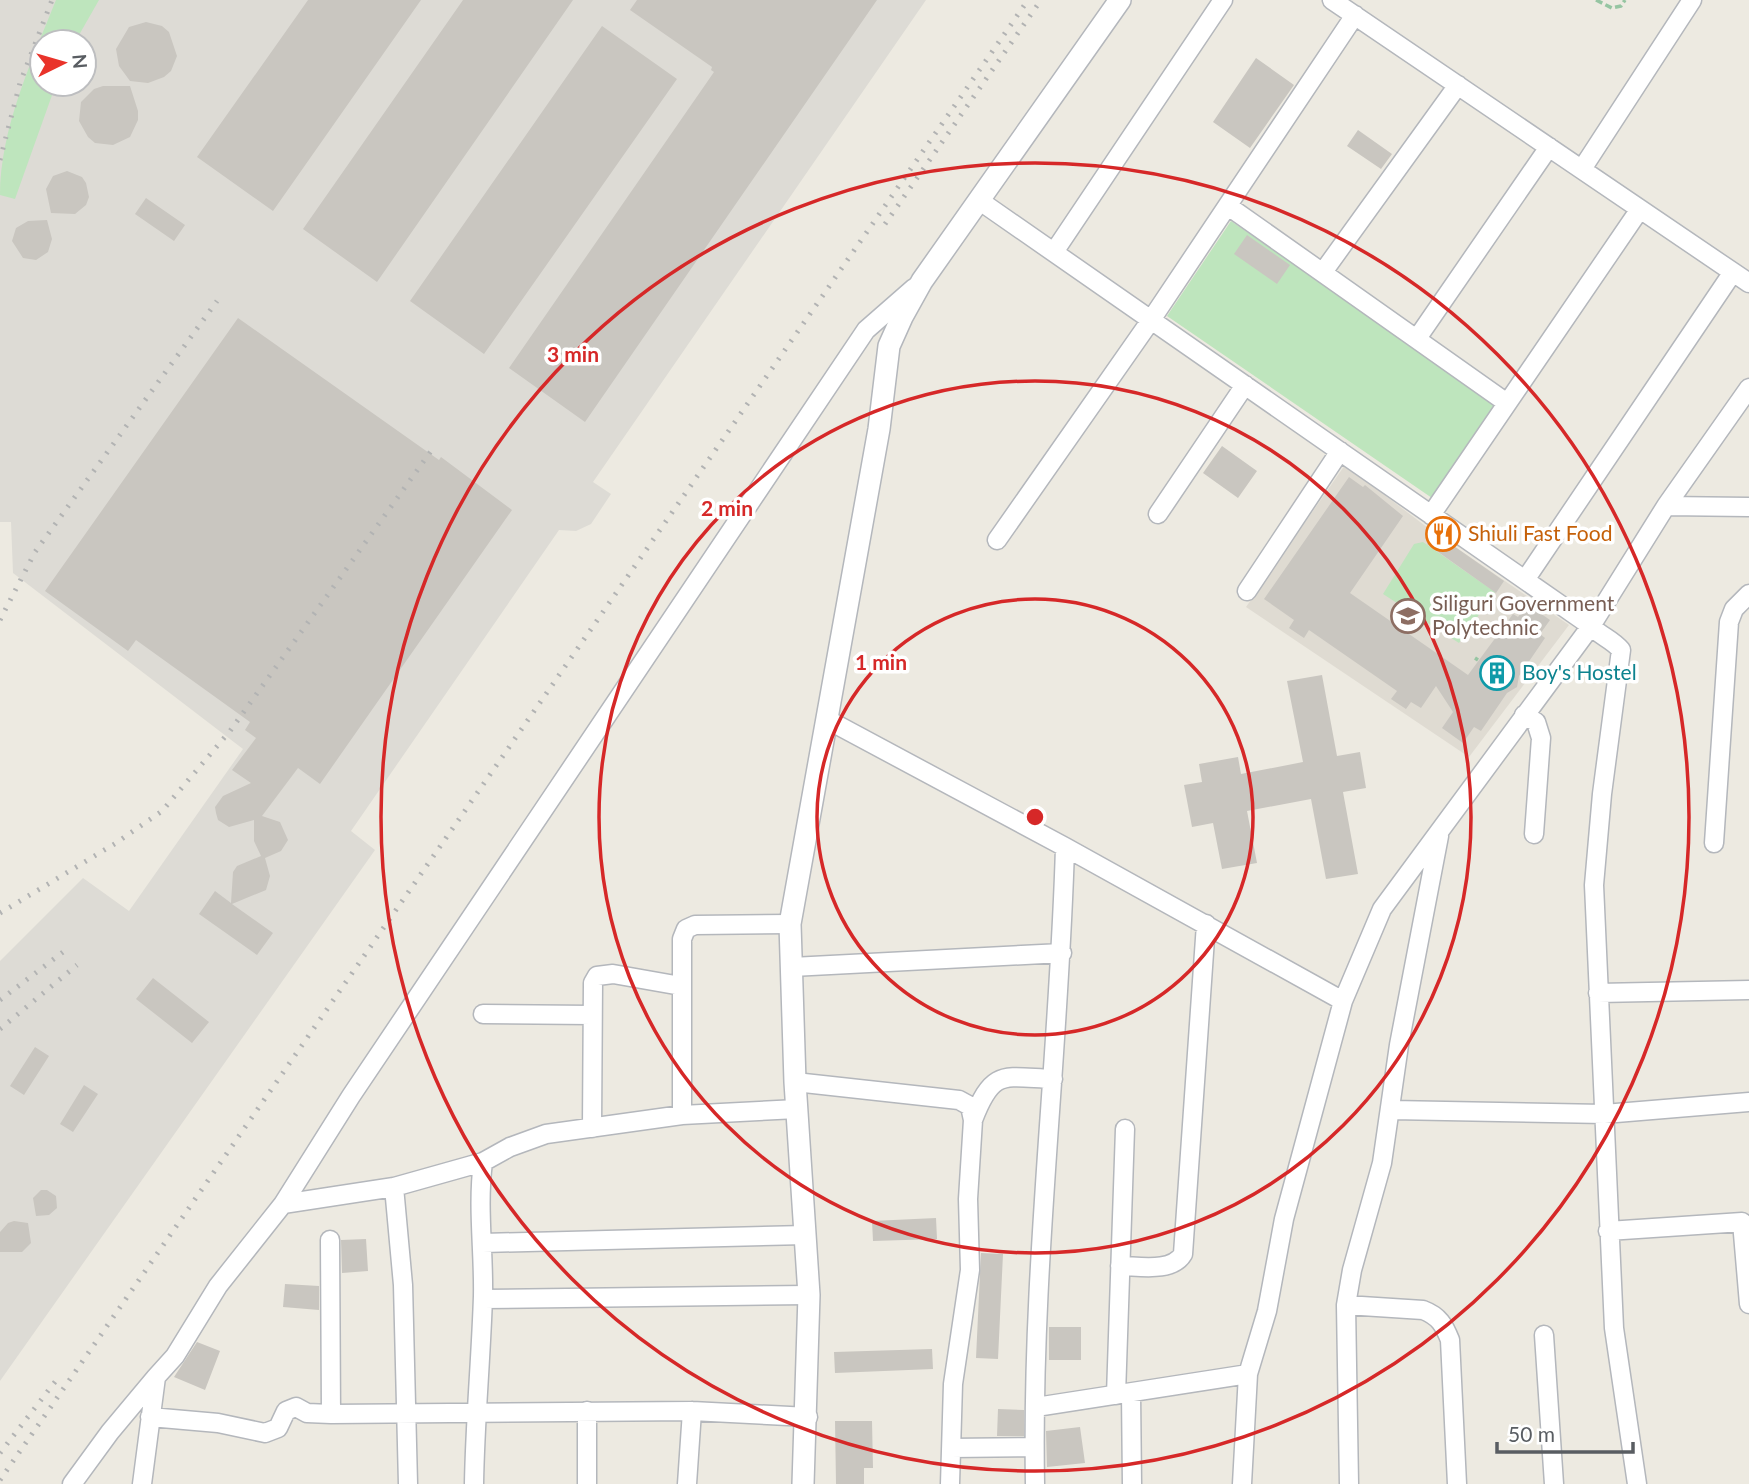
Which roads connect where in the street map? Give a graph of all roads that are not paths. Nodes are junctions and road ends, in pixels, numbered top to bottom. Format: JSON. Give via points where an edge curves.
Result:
{"nodes":[{"id":1,"x":1120,"y":0,"type":"edge"},
{"id":2,"x":1223,"y":0,"type":"edge"},
{"id":3,"x":1332,"y":0,"type":"edge"},
{"id":4,"x":1692,"y":0,"type":"edge"},
{"id":5,"x":1355,"y":15,"type":"junction"},
{"id":6,"x":1458,"y":85,"type":"junction"},
{"id":7,"x":1549,"y":147,"type":"junction"},
{"id":8,"x":1581,"y":169,"type":"junction"},
{"id":9,"x":981,"y":201,"type":"junction"},
{"id":10,"x":1228,"y":206,"type":"junction"},
{"id":11,"x":1640,"y":209,"type":"junction"},
{"id":12,"x":1054,"y":252,"type":"junction"},
{"id":13,"x":1323,"y":272,"type":"junction"},
{"id":14,"x":1733,"y":272,"type":"junction"},
{"id":15,"x":922,"y":281,"type":"junction"},
{"id":16,"x":1749,"y":283,"type":"edge"},
{"id":17,"x":1152,"y":320,"type":"junction"},
{"id":18,"x":1418,"y":337,"type":"junction"},
{"id":19,"x":1245,"y":385,"type":"junction"},
{"id":20,"x":1749,"y":388,"type":"edge"},
{"id":21,"x":1507,"y":403,"type":"junction"},
{"id":22,"x":1340,"y":451,"type":"junction"},
{"id":23,"x":1666,"y":506,"type":"junction"},
{"id":24,"x":1749,"y":507,"type":"edge"},
{"id":25,"x":1158,"y":514,"type":"dead end"},
{"id":26,"x":1424,"y":515,"type":"junction"},
{"id":27,"x":996,"y":540,"type":"dead end"},
{"id":28,"x":1519,"y":581,"type":"junction"},
{"id":29,"x":1247,"y":591,"type":"dead end"},
{"id":30,"x":1749,"y":594,"type":"edge"},
{"id":31,"x":1591,"y":626,"type":"junction"},
{"id":32,"x":1524,"y":715,"type":"junction"},
{"id":33,"x":828,"y":720,"type":"junction"},
{"id":34,"x":1440,"y":831,"type":"junction"},
{"id":35,"x":1534,"y":834,"type":"dead end"},
{"id":36,"x":1714,"y":844,"type":"dead end"},
{"id":37,"x":1065,"y":847,"type":"junction"},
{"id":38,"x":790,"y":924,"type":"junction"},
{"id":39,"x":1206,"y":924,"type":"junction"},
{"id":40,"x":1062,"y":953,"type":"junction"},
{"id":41,"x":792,"y":967,"type":"junction"},
{"id":42,"x":681,"y":986,"type":"junction"},
{"id":43,"x":1749,"y":990,"type":"edge"},
{"id":44,"x":1598,"y":993,"type":"junction"},
{"id":45,"x":1343,"y":1001,"type":"junction"},
{"id":46,"x":483,"y":1014,"type":"dead end"},
{"id":47,"x":592,"y":1015,"type":"junction"},
{"id":48,"x":1053,"y":1079,"type":"junction"},
{"id":49,"x":795,"y":1082,"type":"junction"},
{"id":50,"x":1749,"y":1102,"type":"edge"},
{"id":51,"x":797,"y":1109,"type":"junction"},
{"id":52,"x":1392,"y":1110,"type":"junction"},
{"id":53,"x":1604,"y":1114,"type":"junction"},
{"id":54,"x":682,"y":1115,"type":"junction"},
{"id":55,"x":973,"y":1120,"type":"junction"},
{"id":56,"x":592,"y":1128,"type":"junction"},
{"id":57,"x":1125,"y":1129,"type":"dead end"},
{"id":58,"x":483,"y":1162,"type":"junction"},
{"id":59,"x":394,"y":1187,"type":"junction"},
{"id":60,"x":283,"y":1203,"type":"junction"},
{"id":61,"x":1745,"y":1222,"type":"edge"},
{"id":62,"x":1608,"y":1231,"type":"junction"},
{"id":63,"x":806,"y":1235,"type":"junction"},
{"id":64,"x":330,"y":1240,"type":"dead end"},
{"id":65,"x":483,"y":1243,"type":"junction"},
{"id":66,"x":1120,"y":1266,"type":"junction"},
{"id":67,"x":809,"y":1295,"type":"junction"},
{"id":68,"x":483,"y":1299,"type":"junction"},
{"id":69,"x":1749,"y":1304,"type":"edge"},
{"id":70,"x":1346,"y":1305,"type":"junction"},
{"id":71,"x":1544,"y":1335,"type":"dead end"},
{"id":72,"x":1248,"y":1374,"type":"junction"},
{"id":73,"x":156,"y":1377,"type":"junction"},
{"id":74,"x":1123,"y":1394,"type":"junction"},
{"id":75,"x":1036,"y":1407,"type":"junction"},
{"id":76,"x":475,"y":1411,"type":"junction"},
{"id":77,"x":587,"y":1411,"type":"junction"},
{"id":78,"x":692,"y":1411,"type":"junction"},
{"id":79,"x":407,"y":1412,"type":"junction"},
{"id":80,"x":331,"y":1414,"type":"junction"},
{"id":81,"x":150,"y":1417,"type":"junction"},
{"id":82,"x":807,"y":1417,"type":"junction"},
{"id":83,"x":1034,"y":1447,"type":"junction"},
{"id":84,"x":951,"y":1448,"type":"junction"},
{"id":85,"x":72,"y":1484,"type":"edge"},
{"id":86,"x":142,"y":1484,"type":"edge"},
{"id":87,"x":408,"y":1484,"type":"edge"},
{"id":88,"x":474,"y":1484,"type":"edge"},
{"id":89,"x":587,"y":1484,"type":"edge"},
{"id":90,"x":687,"y":1484,"type":"edge"},
{"id":91,"x":803,"y":1484,"type":"edge"},
{"id":92,"x":950,"y":1484,"type":"edge"},
{"id":93,"x":1035,"y":1484,"type":"edge"},
{"id":94,"x":1132,"y":1484,"type":"edge"},
{"id":95,"x":1242,"y":1484,"type":"edge"},
{"id":96,"x":1349,"y":1484,"type":"edge"},
{"id":97,"x":1457,"y":1484,"type":"edge"},
{"id":98,"x":1554,"y":1484,"type":"edge"},
{"id":99,"x":1637,"y":1484,"type":"edge"}],
"edges":[{"from":1,"to":9,"type":"street"},
{"from":2,"to":12,"type":"street"},
{"from":3,"to":5,"type":"street"},
{"from":4,"to":8,"type":"street"},
{"from":5,"to":6,"type":"street"},
{"from":5,"to":10,"type":"street"},
{"from":6,"to":7,"type":"street"},
{"from":6,"to":13,"type":"street"},
{"from":7,"to":8,"type":"street"},
{"from":7,"to":18,"type":"street"},
{"from":8,"to":11,"type":"street"},
{"from":9,"to":12,"type":"street"},
{"from":9,"to":15,"type":"street"},
{"from":10,"to":13,"type":"street"},
{"from":10,"to":17,"type":"street"},
{"from":11,"to":14,"type":"street"},
{"from":11,"to":21,"type":"street"},
{"from":12,"to":17,"type":"street"},
{"from":13,"to":18,"type":"street"},
{"from":14,"to":16,"type":"street"},
{"from":14,"to":28,"type":"street"},
{"from":15,"to":33,"type":"street","via":[[889,346]]},
{"from":15,"to":60,"type":"street","via":[[866,330]]},
{"from":17,"to":19,"type":"street"},
{"from":17,"to":27,"type":"street"},
{"from":18,"to":21,"type":"street"},
{"from":19,"to":22,"type":"street"},
{"from":19,"to":25,"type":"street"},
{"from":20,"to":23,"type":"street"},
{"from":21,"to":26,"type":"street"},
{"from":22,"to":26,"type":"street"},
{"from":22,"to":29,"type":"street"},
{"from":23,"to":24,"type":"street"},
{"from":23,"to":31,"type":"street"},
{"from":26,"to":28,"type":"street"},
{"from":28,"to":31,"type":"street"},
{"from":30,"to":36,"type":"street","via":[[1729,622]]},
{"from":31,"to":32,"type":"street"},
{"from":31,"to":44,"type":"street","via":[[1621,650],[1594,885]]},
{"from":32,"to":34,"type":"street"},
{"from":32,"to":35,"type":"street","via":[[1536,722],[1541,738]]},
{"from":33,"to":37,"type":"street"},
{"from":33,"to":38,"type":"street"},
{"from":34,"to":45,"type":"street","via":[[1382,909]]},
{"from":34,"to":52,"type":"street","via":[[1399,1045]]},
{"from":37,"to":39,"type":"street"},
{"from":37,"to":40,"type":"street"},
{"from":38,"to":41,"type":"street"},
{"from":38,"to":42,"type":"street","via":[[695,925],[686,929],[681,939]]},
{"from":39,"to":45,"type":"street"},
{"from":39,"to":66,"type":"street","via":[[1183,1254],[1170,1265]]},
{"from":40,"to":41,"type":"street"},
{"from":40,"to":48,"type":"street"},
{"from":41,"to":49,"type":"street"},
{"from":42,"to":47,"type":"street","via":[[604,973],[593,983]]},
{"from":42,"to":54,"type":"street"},
{"from":43,"to":44,"type":"street"},
{"from":44,"to":53,"type":"street"},
{"from":45,"to":72,"type":"street"},
{"from":46,"to":47,"type":"street"},
{"from":47,"to":56,"type":"street"},
{"from":48,"to":55,"type":"street","via":[[999,1079],[983,1094]]},
{"from":48,"to":75,"type":"street"},
{"from":49,"to":51,"type":"street"},
{"from":49,"to":55,"type":"street","via":[[960,1100],[970,1107]]},
{"from":50,"to":53,"type":"street"},
{"from":51,"to":54,"type":"street"},
{"from":51,"to":63,"type":"street"},
{"from":52,"to":53,"type":"street"},
{"from":52,"to":70,"type":"street"},
{"from":53,"to":62,"type":"street"},
{"from":54,"to":56,"type":"street"},
{"from":55,"to":84,"type":"street","via":[[970,1270],[953,1384]]},
{"from":56,"to":58,"type":"street","via":[[546,1134]]},
{"from":57,"to":66,"type":"street"},
{"from":58,"to":59,"type":"street"},
{"from":58,"to":65,"type":"street","via":[[479,1191]]},
{"from":59,"to":60,"type":"street"},
{"from":59,"to":79,"type":"street"},
{"from":60,"to":73,"type":"street","via":[[218,1286],[175,1356]]},
{"from":61,"to":62,"type":"street"},
{"from":61,"to":69,"type":"street"},
{"from":62,"to":99,"type":"street","via":[[1614,1328]]},
{"from":63,"to":65,"type":"street"},
{"from":63,"to":67,"type":"street"},
{"from":64,"to":80,"type":"street"},
{"from":65,"to":68,"type":"street"},
{"from":66,"to":74,"type":"street"},
{"from":67,"to":68,"type":"street"},
{"from":67,"to":82,"type":"street"},
{"from":68,"to":76,"type":"street"},
{"from":70,"to":96,"type":"street"},
{"from":70,"to":97,"type":"street","via":[[1423,1310],[1444,1325],[1450,1340]]},
{"from":71,"to":98,"type":"street"},
{"from":72,"to":74,"type":"street"},
{"from":72,"to":95,"type":"street"},
{"from":73,"to":81,"type":"street"},
{"from":73,"to":85,"type":"street"},
{"from":74,"to":75,"type":"street"},
{"from":74,"to":94,"type":"street"},
{"from":75,"to":83,"type":"street"},
{"from":76,"to":77,"type":"street"},
{"from":76,"to":79,"type":"street"},
{"from":76,"to":88,"type":"street"},
{"from":77,"to":78,"type":"street"},
{"from":77,"to":89,"type":"street"},
{"from":78,"to":82,"type":"street"},
{"from":78,"to":90,"type":"street"},
{"from":79,"to":80,"type":"street"},
{"from":79,"to":87,"type":"street"},
{"from":80,"to":81,"type":"street","via":[[290,1407],[278,1429],[265,1433]]},
{"from":81,"to":86,"type":"street"},
{"from":82,"to":91,"type":"street"},
{"from":83,"to":84,"type":"street"},
{"from":83,"to":93,"type":"street"},
{"from":84,"to":92,"type":"street"}]}
